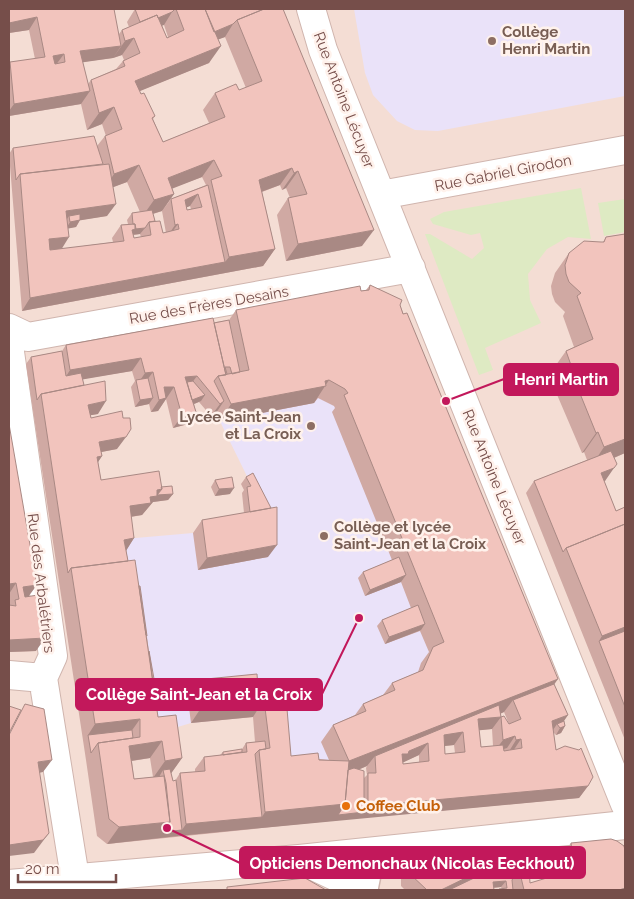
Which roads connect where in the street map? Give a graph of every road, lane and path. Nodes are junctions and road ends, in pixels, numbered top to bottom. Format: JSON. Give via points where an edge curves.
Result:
{"nodes":[{"id":1,"x":311,"y":9,"type":"edge"},
{"id":2,"x":625,"y":150,"type":"edge"},
{"id":3,"x":381,"y":195,"type":"junction"},
{"id":4,"x":411,"y":268,"type":"junction"},
{"id":5,"x":9,"y":328,"type":"edge"},
{"id":6,"x":9,"y":345,"type":"edge"},
{"id":7,"x":9,"y":675,"type":"edge"},
{"id":8,"x":43,"y":678,"type":"junction"},
{"id":9,"x":625,"y":804,"type":"edge"},
{"id":10,"x":625,"y":825,"type":"edge"},
{"id":11,"x":374,"y":851,"type":"junction"},
{"id":12,"x":300,"y":859,"type":"junction"},
{"id":13,"x":9,"y":884,"type":"edge"},
{"id":14,"x":76,"y":884,"type":"edge"},
{"id":15,"x":364,"y":890,"type":"edge"},
{"id":16,"x":370,"y":890,"type":"edge"}],
"edges":[{"from":1,"to":3,"type":"street","name":"Rue Antoine Lécuyer","via":[[323,50]]},
{"from":2,"to":3,"type":"street","name":"Rue Gabriel Girodon"},
{"from":3,"to":4,"type":"street","name":"Rue Antoine Lécuyer"},
{"from":4,"to":5,"type":"street","name":"Rue des Frères Desains","via":[[28,338]]},
{"from":4,"to":9,"type":"street","name":"Rue Antoine Lécuyer"},
{"from":6,"to":8,"type":"street","name":"Rue des Arbalétriers","via":[[53,656]]},
{"from":7,"to":8,"type":"street"},
{"from":8,"to":14,"type":"street"},
{"from":10,"to":11,"type":"street"},
{"from":11,"to":12,"type":"street"},
{"from":11,"to":16,"type":"lane"},
{"from":12,"to":14,"type":"street"},
{"from":12,"to":15,"type":"street"},
{"from":13,"to":14,"type":"street"}]}
